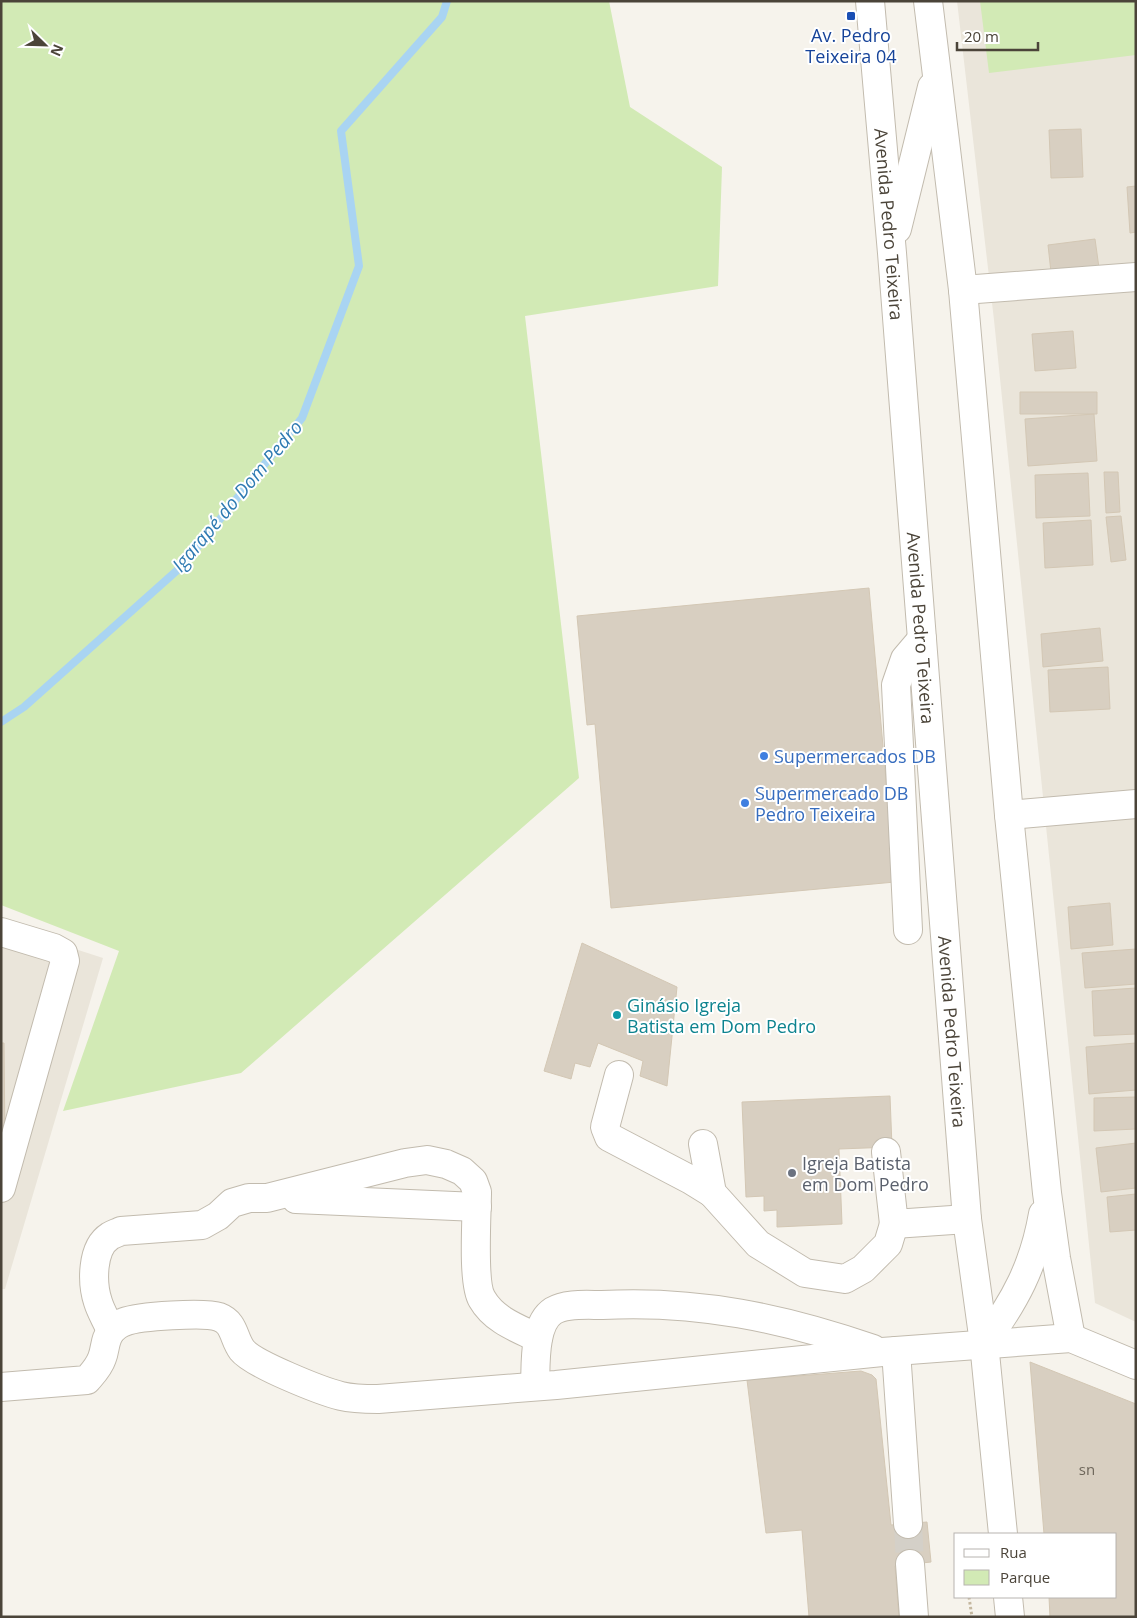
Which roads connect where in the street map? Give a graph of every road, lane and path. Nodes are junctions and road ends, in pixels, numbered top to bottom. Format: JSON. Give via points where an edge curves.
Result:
{"nodes":[{"id":1,"x":870,"y":1,"type":"edge"},
{"id":2,"x":928,"y":1,"type":"edge"},
{"id":3,"x":936,"y":71,"type":"junction"},
{"id":4,"x":892,"y":253,"type":"junction"},
{"id":5,"x":1136,"y":277,"type":"edge"},
{"id":6,"x":964,"y":290,"type":"junction"},
{"id":7,"x":922,"y":639,"type":"junction"},
{"id":8,"x":1136,"y":804,"type":"edge"},
{"id":9,"x":1009,"y":814,"type":"junction"},
{"id":10,"x":908,"y":930,"type":"dead end"},
{"id":11,"x":1,"y":932,"type":"edge"},
{"id":12,"x":619,"y":1075,"type":"dead end"},
{"id":13,"x":703,"y":1144,"type":"dead end"},
{"id":14,"x":886,"y":1152,"type":"dead end"},
{"id":15,"x":1,"y":1188,"type":"edge"},
{"id":16,"x":712,"y":1193,"type":"junction"},
{"id":17,"x":1047,"y":1193,"type":"junction"},
{"id":18,"x":267,"y":1198,"type":"junction"},
{"id":19,"x":477,"y":1207,"type":"junction"},
{"id":20,"x":967,"y":1219,"type":"junction"},
{"id":21,"x":894,"y":1224,"type":"junction"},
{"id":22,"x":111,"y":1331,"type":"junction"},
{"id":23,"x":538,"y":1338,"type":"junction"},
{"id":24,"x":1071,"y":1338,"type":"junction"},
{"id":25,"x":984,"y":1343,"type":"junction"},
{"id":26,"x":889,"y":1351,"type":"junction"},
{"id":27,"x":1136,"y":1365,"type":"edge"},
{"id":28,"x":535,"y":1386,"type":"junction"},
{"id":29,"x":1,"y":1387,"type":"edge"},
{"id":30,"x":908,"y":1524,"type":"tunnel mouth"},
{"id":31,"x":1002,"y":1533,"type":"edge"},
{"id":32,"x":910,"y":1564,"type":"tunnel mouth"},
{"id":33,"x":969,"y":1598,"type":"edge"},
{"id":34,"x":1008,"y":1598,"type":"edge"},
{"id":35,"x":914,"y":1617,"type":"edge"},
{"id":36,"x":972,"y":1617,"type":"edge"},
{"id":37,"x":1010,"y":1617,"type":"edge"}],
"edges":[{"from":1,"to":4,"type":"street","name":"Avenida Pedro Teixeira"},
{"from":2,"to":3,"type":"street"},
{"from":3,"to":4,"type":"street"},
{"from":3,"to":6,"type":"street"},
{"from":4,"to":7,"type":"street","name":"Avenida Pedro Teixeira"},
{"from":5,"to":6,"type":"street"},
{"from":6,"to":9,"type":"street"},
{"from":7,"to":10,"type":"street","via":[[905,659],[896,685]]},
{"from":7,"to":20,"type":"street","name":"Avenida Pedro Teixeira"},
{"from":8,"to":9,"type":"street"},
{"from":9,"to":17,"type":"street"},
{"from":11,"to":15,"type":"street","via":[[54,948],[63,953],[65,962]]},
{"from":12,"to":16,"type":"street","via":[[605,1127],[609,1137]]},
{"from":13,"to":16,"type":"street"},
{"from":14,"to":21,"type":"street"},
{"from":16,"to":21,"type":"street","via":[[758,1244],[805,1273],[845,1279],[863,1269],[888,1244]]},
{"from":17,"to":24,"type":"street"},
{"from":17,"to":25,"type":"street","via":[[1040,1234],[1024,1281]]},
{"from":18,"to":19,"type":"street"},
{"from":18,"to":19,"type":"street","via":[[405,1162],[427,1160],[462,1171],[473,1181]]},
{"from":18,"to":22,"type":"street","via":[[249,1198],[232,1203],[202,1225],[121,1231],[108,1236],[94,1265],[94,1283],[98,1302]]},
{"from":19,"to":23,"type":"street","via":[[477,1274],[481,1298],[495,1316]]},
{"from":20,"to":21,"type":"street"},
{"from":20,"to":25,"type":"street","name":"Avenida Pedro Teixeira"},
{"from":22,"to":28,"type":"street","via":[[123,1322],[138,1319],[207,1314],[220,1317],[231,1325],[242,1350],[254,1360],[341,1396],[359,1399]]},
{"from":22,"to":29,"type":"street","via":[[104,1342],[103,1357],[87,1380]]},
{"from":23,"to":26,"type":"street","via":[[544,1321],[553,1311],[568,1306],[642,1304],[689,1306],[746,1314]]},
{"from":23,"to":28,"type":"street"},
{"from":24,"to":25,"type":"street"},
{"from":24,"to":27,"type":"street"},
{"from":25,"to":26,"type":"street"},
{"from":25,"to":31,"type":"street","name":"Avenida Pedro Teixeira"},
{"from":26,"to":28,"type":"street"},
{"from":26,"to":30,"type":"street"},
{"from":32,"to":35,"type":"street"},
{"from":33,"to":36,"type":"path"},
{"from":34,"to":37,"type":"street"}]}
